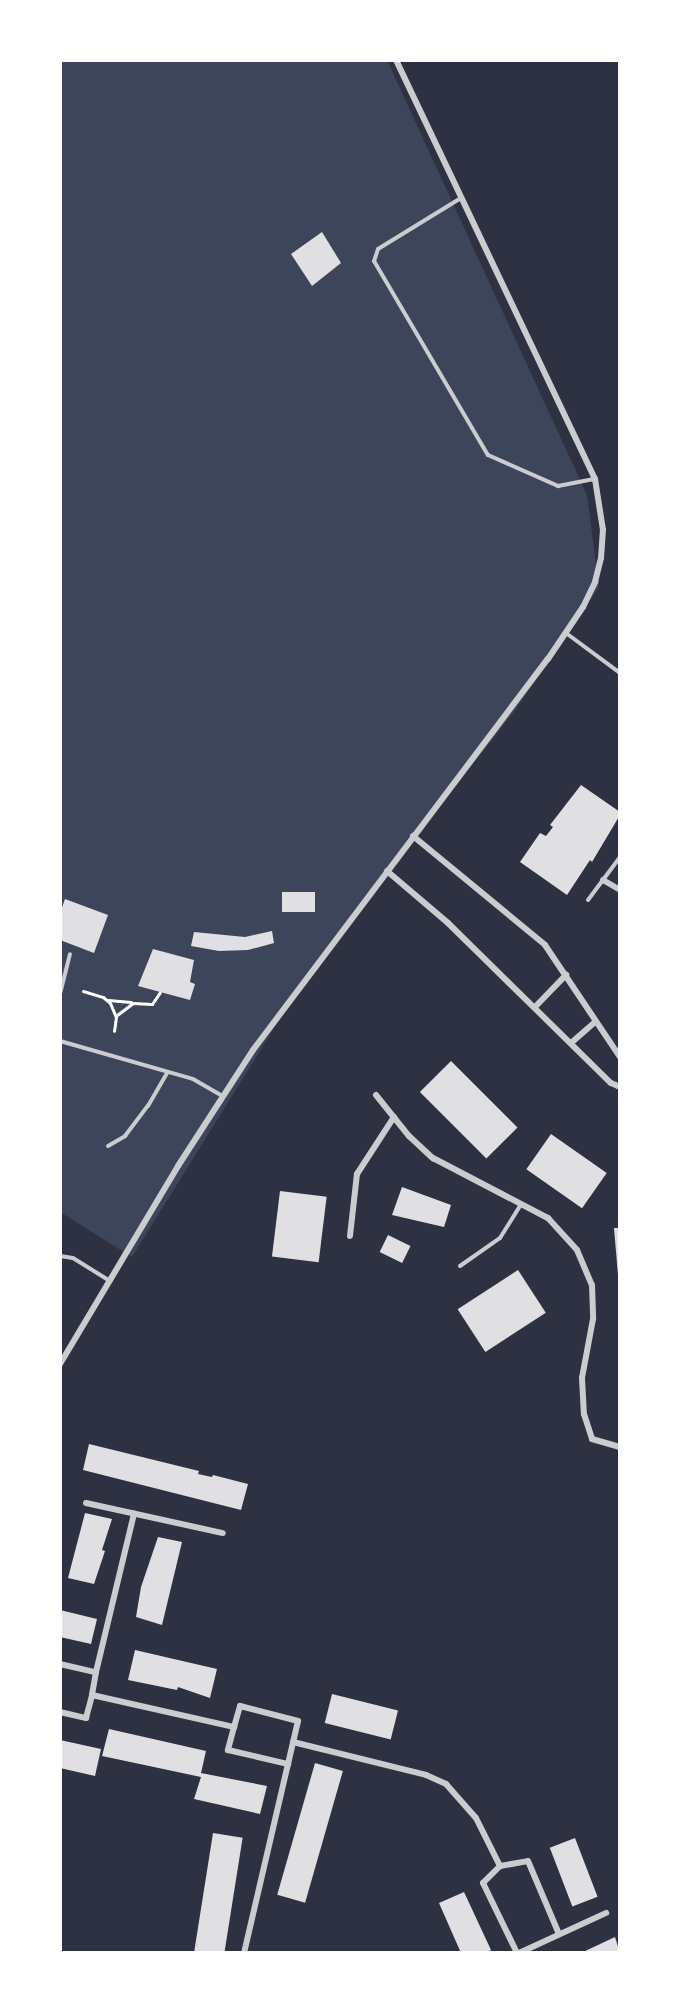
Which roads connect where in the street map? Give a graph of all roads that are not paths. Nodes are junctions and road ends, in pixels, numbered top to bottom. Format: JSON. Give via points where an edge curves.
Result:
{"nodes":[{"id":1,"x":396,"y":60,"type":"edge"},
{"id":2,"x":461,"y":198,"type":"junction"},
{"id":3,"x":595,"y":479,"type":"junction"},
{"id":4,"x":566,"y":633,"type":"junction"},
{"id":5,"x":620,"y":673,"type":"edge"},
{"id":6,"x":413,"y":836,"type":"junction"},
{"id":7,"x":620,"y":857,"type":"edge"},
{"id":8,"x":387,"y":871,"type":"junction"},
{"id":9,"x":603,"y":880,"type":"junction"},
{"id":10,"x":620,"y":890,"type":"edge"},
{"id":11,"x":588,"y":900,"type":"dead end"},
{"id":12,"x":70,"y":954,"type":"dead end"},
{"id":13,"x":566,"y":975,"type":"junction"},
{"id":14,"x":60,"y":994,"type":"edge"},
{"id":15,"x":536,"y":1007,"type":"junction"},
{"id":16,"x":596,"y":1021,"type":"junction"},
{"id":17,"x":60,"y":1041,"type":"edge"},
{"id":18,"x":571,"y":1043,"type":"junction"},
{"id":19,"x":620,"y":1057,"type":"edge"},
{"id":20,"x":168,"y":1072,"type":"junction"},
{"id":21,"x":620,"y":1087,"type":"edge"},
{"id":22,"x":376,"y":1095,"type":"dead end"},
{"id":23,"x":223,"y":1097,"type":"junction"},
{"id":24,"x":394,"y":1117,"type":"junction"},
{"id":25,"x":108,"y":1146,"type":"dead end"},
{"id":26,"x":521,"y":1205,"type":"junction"},
{"id":27,"x":350,"y":1236,"type":"dead end"},
{"id":28,"x":60,"y":1256,"type":"edge"},
{"id":29,"x":460,"y":1266,"type":"dead end"},
{"id":30,"x":111,"y":1281,"type":"junction"},
{"id":31,"x":60,"y":1364,"type":"edge"},
{"id":32,"x":620,"y":1447,"type":"edge"},
{"id":33,"x":86,"y":1503,"type":"dead end"},
{"id":34,"x":134,"y":1514,"type":"junction"},
{"id":35,"x":223,"y":1533,"type":"dead end"},
{"id":36,"x":60,"y":1664,"type":"edge"},
{"id":37,"x":96,"y":1672,"type":"junction"},
{"id":38,"x":92,"y":1695,"type":"junction"},
{"id":39,"x":60,"y":1712,"type":"edge"},
{"id":40,"x":234,"y":1727,"type":"junction"},
{"id":41,"x":293,"y":1742,"type":"junction"},
{"id":42,"x":288,"y":1764,"type":"junction"},
{"id":43,"x":500,"y":1866,"type":"junction"},
{"id":44,"x":606,"y":1913,"type":"dead end"},
{"id":45,"x":559,"y":1934,"type":"junction"},
{"id":46,"x":244,"y":1953,"type":"edge"},
{"id":47,"x":518,"y":1953,"type":"edge"}],
"edges":[{"from":1,"to":2,"type":"street"},
{"from":2,"to":3,"type":"street"},
{"from":2,"to":3,"type":"lane","via":[[378,249],[374,261],[488,455],[558,486]]},
{"from":3,"to":4,"type":"street","via":[[603,530],[601,558],[591,590]]},
{"from":4,"to":5,"type":"lane"},
{"from":4,"to":6,"type":"street"},
{"from":6,"to":8,"type":"street"},
{"from":6,"to":13,"type":"street","via":[[545,945]]},
{"from":7,"to":9,"type":"lane"},
{"from":8,"to":15,"type":"street"},
{"from":8,"to":23,"type":"street"},
{"from":9,"to":10,"type":"street"},
{"from":9,"to":11,"type":"lane"},
{"from":12,"to":14,"type":"lane"},
{"from":13,"to":15,"type":"street"},
{"from":13,"to":16,"type":"street"},
{"from":15,"to":18,"type":"street"},
{"from":16,"to":18,"type":"street"},
{"from":16,"to":19,"type":"street"},
{"from":17,"to":20,"type":"lane"},
{"from":18,"to":21,"type":"street","via":[[611,1083]]},
{"from":20,"to":23,"type":"lane","via":[[193,1079]]},
{"from":20,"to":25,"type":"lane","via":[[125,1136]]},
{"from":22,"to":24,"type":"street"},
{"from":23,"to":30,"type":"street"},
{"from":24,"to":26,"type":"street","via":[[433,1158]]},
{"from":24,"to":27,"type":"street","via":[[357,1174]]},
{"from":26,"to":29,"type":"lane","via":[[500,1238]]},
{"from":26,"to":32,"type":"street","via":[[548,1218],[577,1250],[592,1285],[592,1318],[582,1378],[584,1414],[592,1439]]},
{"from":28,"to":30,"type":"lane","via":[[72,1258]]},
{"from":30,"to":31,"type":"street"},
{"from":33,"to":34,"type":"street"},
{"from":34,"to":35,"type":"street"},
{"from":34,"to":37,"type":"street"},
{"from":36,"to":37,"type":"street"},
{"from":37,"to":38,"type":"street"},
{"from":38,"to":39,"type":"street","via":[[87,1718]]},
{"from":38,"to":40,"type":"street"},
{"from":40,"to":41,"type":"street","via":[[240,1706],[298,1721]]},
{"from":40,"to":42,"type":"street","via":[[228,1750]]},
{"from":41,"to":42,"type":"street"},
{"from":41,"to":43,"type":"street","via":[[426,1775],[446,1784],[476,1818]]},
{"from":42,"to":46,"type":"street"},
{"from":43,"to":45,"type":"street","via":[[528,1861]]},
{"from":43,"to":47,"type":"street","via":[[483,1883]]},
{"from":44,"to":45,"type":"street"},
{"from":45,"to":47,"type":"street"}]}
